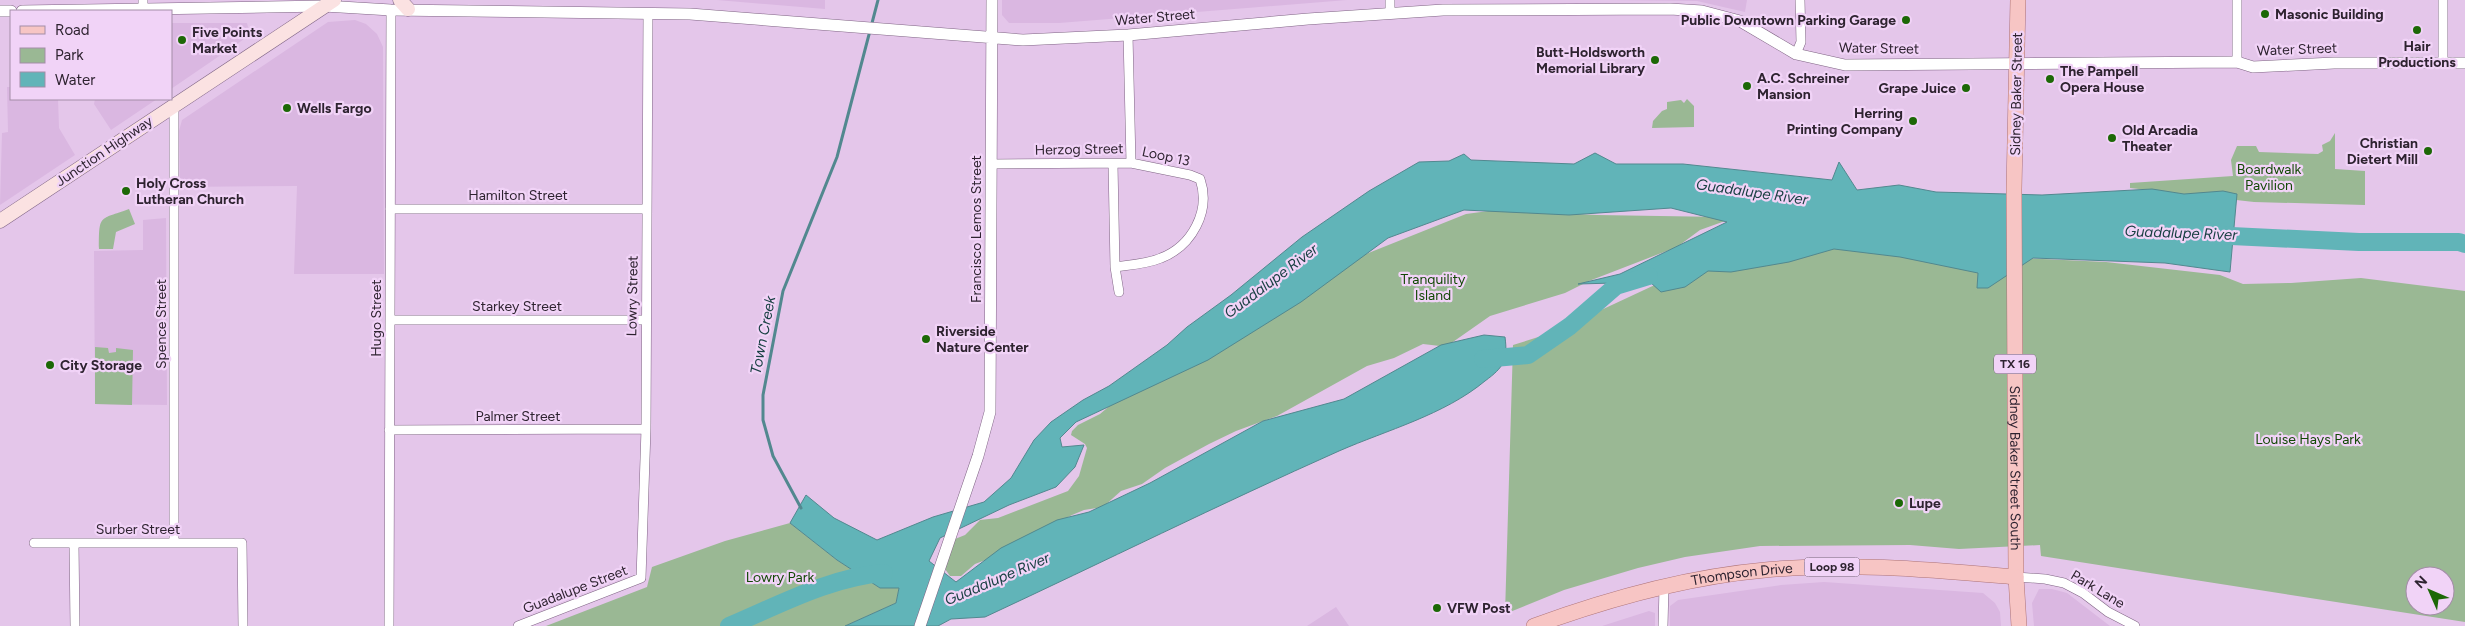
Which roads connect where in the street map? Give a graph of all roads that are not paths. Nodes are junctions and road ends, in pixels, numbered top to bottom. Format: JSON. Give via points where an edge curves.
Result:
{"nodes":[{"id":1,"x":992,"y":0,"type":"edge"},
{"id":2,"x":1390,"y":0,"type":"edge"},
{"id":3,"x":1800,"y":0,"type":"edge"},
{"id":4,"x":2018,"y":0,"type":"edge"},
{"id":5,"x":2237,"y":0,"type":"edge"},
{"id":6,"x":2443,"y":0,"type":"edge"},
{"id":7,"x":329,"y":3,"type":"edge"},
{"id":8,"x":1596,"y":5,"type":"edge"},
{"id":9,"x":400,"y":6,"type":"edge"},
{"id":10,"x":167,"y":10,"type":"edge"},
{"id":11,"x":648,"y":13,"type":"junction"},
{"id":12,"x":1390,"y":13,"type":"junction"},
{"id":13,"x":1128,"y":35,"type":"junction"},
{"id":14,"x":992,"y":38,"type":"junction"},
{"id":15,"x":1796,"y":54,"type":"junction"},
{"id":16,"x":2237,"y":62,"type":"junction"},
{"id":17,"x":2465,"y":63,"type":"edge"},
{"id":18,"x":2017,"y":64,"type":"junction"},
{"id":19,"x":2443,"y":64,"type":"junction"},
{"id":20,"x":174,"y":104,"type":"junction"},
{"id":21,"x":1131,"y":163,"type":"junction"},
{"id":22,"x":991,"y":164,"type":"junction"},
{"id":23,"x":1113,"y":164,"type":"junction"},
{"id":24,"x":2014,"y":189,"type":"joint"},
{"id":25,"x":390,"y":209,"type":"junction"},
{"id":26,"x":647,"y":209,"type":"junction"},
{"id":27,"x":0,"y":221,"type":"edge"},
{"id":28,"x":1115,"y":267,"type":"junction"},
{"id":29,"x":1119,"y":292,"type":"dead end"},
{"id":30,"x":390,"y":320,"type":"junction"},
{"id":31,"x":645,"y":320,"type":"junction"},
{"id":32,"x":646,"y":429,"type":"junction"},
{"id":33,"x":389,"y":430,"type":"junction"},
{"id":34,"x":34,"y":543,"type":"dead end"},
{"id":35,"x":74,"y":543,"type":"junction"},
{"id":36,"x":174,"y":543,"type":"junction"},
{"id":37,"x":2016,"y":577,"type":"junction"},
{"id":38,"x":642,"y":578,"type":"joint"},
{"id":39,"x":1664,"y":587,"type":"junction"},
{"id":40,"x":75,"y":626,"type":"edge"},
{"id":41,"x":243,"y":626,"type":"edge"},
{"id":42,"x":389,"y":626,"type":"edge"},
{"id":43,"x":518,"y":626,"type":"edge"},
{"id":44,"x":920,"y":626,"type":"edge"},
{"id":45,"x":1534,"y":626,"type":"edge"},
{"id":46,"x":1663,"y":626,"type":"edge"},
{"id":47,"x":2018,"y":626,"type":"edge"},
{"id":48,"x":2135,"y":626,"type":"edge"}],
"edges":[{"from":1,"to":14,"type":"street","name":"Francisco Lemos Street"},
{"from":2,"to":12,"type":"street"},
{"from":3,"to":15,"type":"street","via":[[1800,42]]},
{"from":4,"to":18,"type":"main road","name":"Sidney Baker Street","number":"TX 16"},
{"from":5,"to":16,"type":"street"},
{"from":6,"to":19,"type":"street"},
{"from":7,"to":9,"type":"street","name":"Water Street"},
{"from":7,"to":10,"type":"street","name":"Water Street"},
{"from":7,"to":20,"type":"main road","name":"Junction Highway"},
{"from":8,"to":12,"type":"street","name":"Water Street"},
{"from":8,"to":15,"type":"street","name":"Water Street","via":[[1718,14],[1746,24]]},
{"from":9,"to":11,"type":"street","name":"Water Street"},
{"from":9,"to":25,"type":"street","name":"Hugo Street"},
{"from":11,"to":14,"type":"street","name":"Water Street"},
{"from":11,"to":26,"type":"street","name":"Lowry Street"},
{"from":12,"to":13,"type":"street","name":"Water Street"},
{"from":13,"to":14,"type":"street","name":"Water Street","via":[[1023,40]]},
{"from":13,"to":21,"type":"street","name":"Herzog Street"},
{"from":14,"to":22,"type":"street","name":"Francisco Lemos Street"},
{"from":15,"to":18,"type":"street","name":"Water Street","via":[[1845,65]]},
{"from":16,"to":18,"type":"street","name":"Water Street"},
{"from":16,"to":19,"type":"street","name":"Water Street","via":[[2253,66]]},
{"from":17,"to":19,"type":"street","name":"Water Street"},
{"from":18,"to":24,"type":"main road","name":"Sidney Baker Street","number":"TX 16"},
{"from":20,"to":27,"type":"main road","name":"Junction Highway"},
{"from":20,"to":36,"type":"street","name":"Spence Street"},
{"from":21,"to":23,"type":"street","name":"Herzog Street"},
{"from":21,"to":28,"type":"street","name":"Loop 13","via":[[1200,179],[1203,212],[1196,230],[1176,251],[1159,259]]},
{"from":22,"to":23,"type":"street","name":"Herzog Street"},
{"from":22,"to":44,"type":"street","name":"Francisco Lemos Street","via":[[990,412]]},
{"from":23,"to":28,"type":"street"},
{"from":24,"to":37,"type":"main road","name":"Sidney Baker Street South","number":"TX 16"},
{"from":25,"to":26,"type":"street","name":"Hamilton Street"},
{"from":25,"to":30,"type":"street","name":"Hugo Street"},
{"from":26,"to":31,"type":"street","name":"Lowry Street"},
{"from":28,"to":29,"type":"street"},
{"from":30,"to":31,"type":"street","name":"Starkey Street"},
{"from":30,"to":33,"type":"street","name":"Hugo Street"},
{"from":31,"to":32,"type":"street","name":"Lowry Street"},
{"from":32,"to":33,"type":"street","name":"Palmer Street"},
{"from":32,"to":38,"type":"street","name":"Lowry Street"},
{"from":33,"to":42,"type":"street","name":"Hugo Street"},
{"from":34,"to":35,"type":"street","name":"Surber Street"},
{"from":35,"to":36,"type":"street","name":"Surber Street"},
{"from":35,"to":40,"type":"street"},
{"from":36,"to":41,"type":"street","name":"Surber Street","via":[[242,543]]},
{"from":37,"to":39,"type":"main road","name":"Thompson Drive","number":"Loop 98","via":[[1828,567],[1713,576]]},
{"from":37,"to":47,"type":"main road","name":"Sidney Baker Street South","number":"TX 16"},
{"from":37,"to":48,"type":"street","name":"Park Lane","via":[[2064,583]]},
{"from":38,"to":43,"type":"street","name":"Guadalupe Street"},
{"from":39,"to":45,"type":"main road","name":"Thompson Drive","number":"Loop 98","via":[[1588,606]]},
{"from":39,"to":46,"type":"street"}]}
